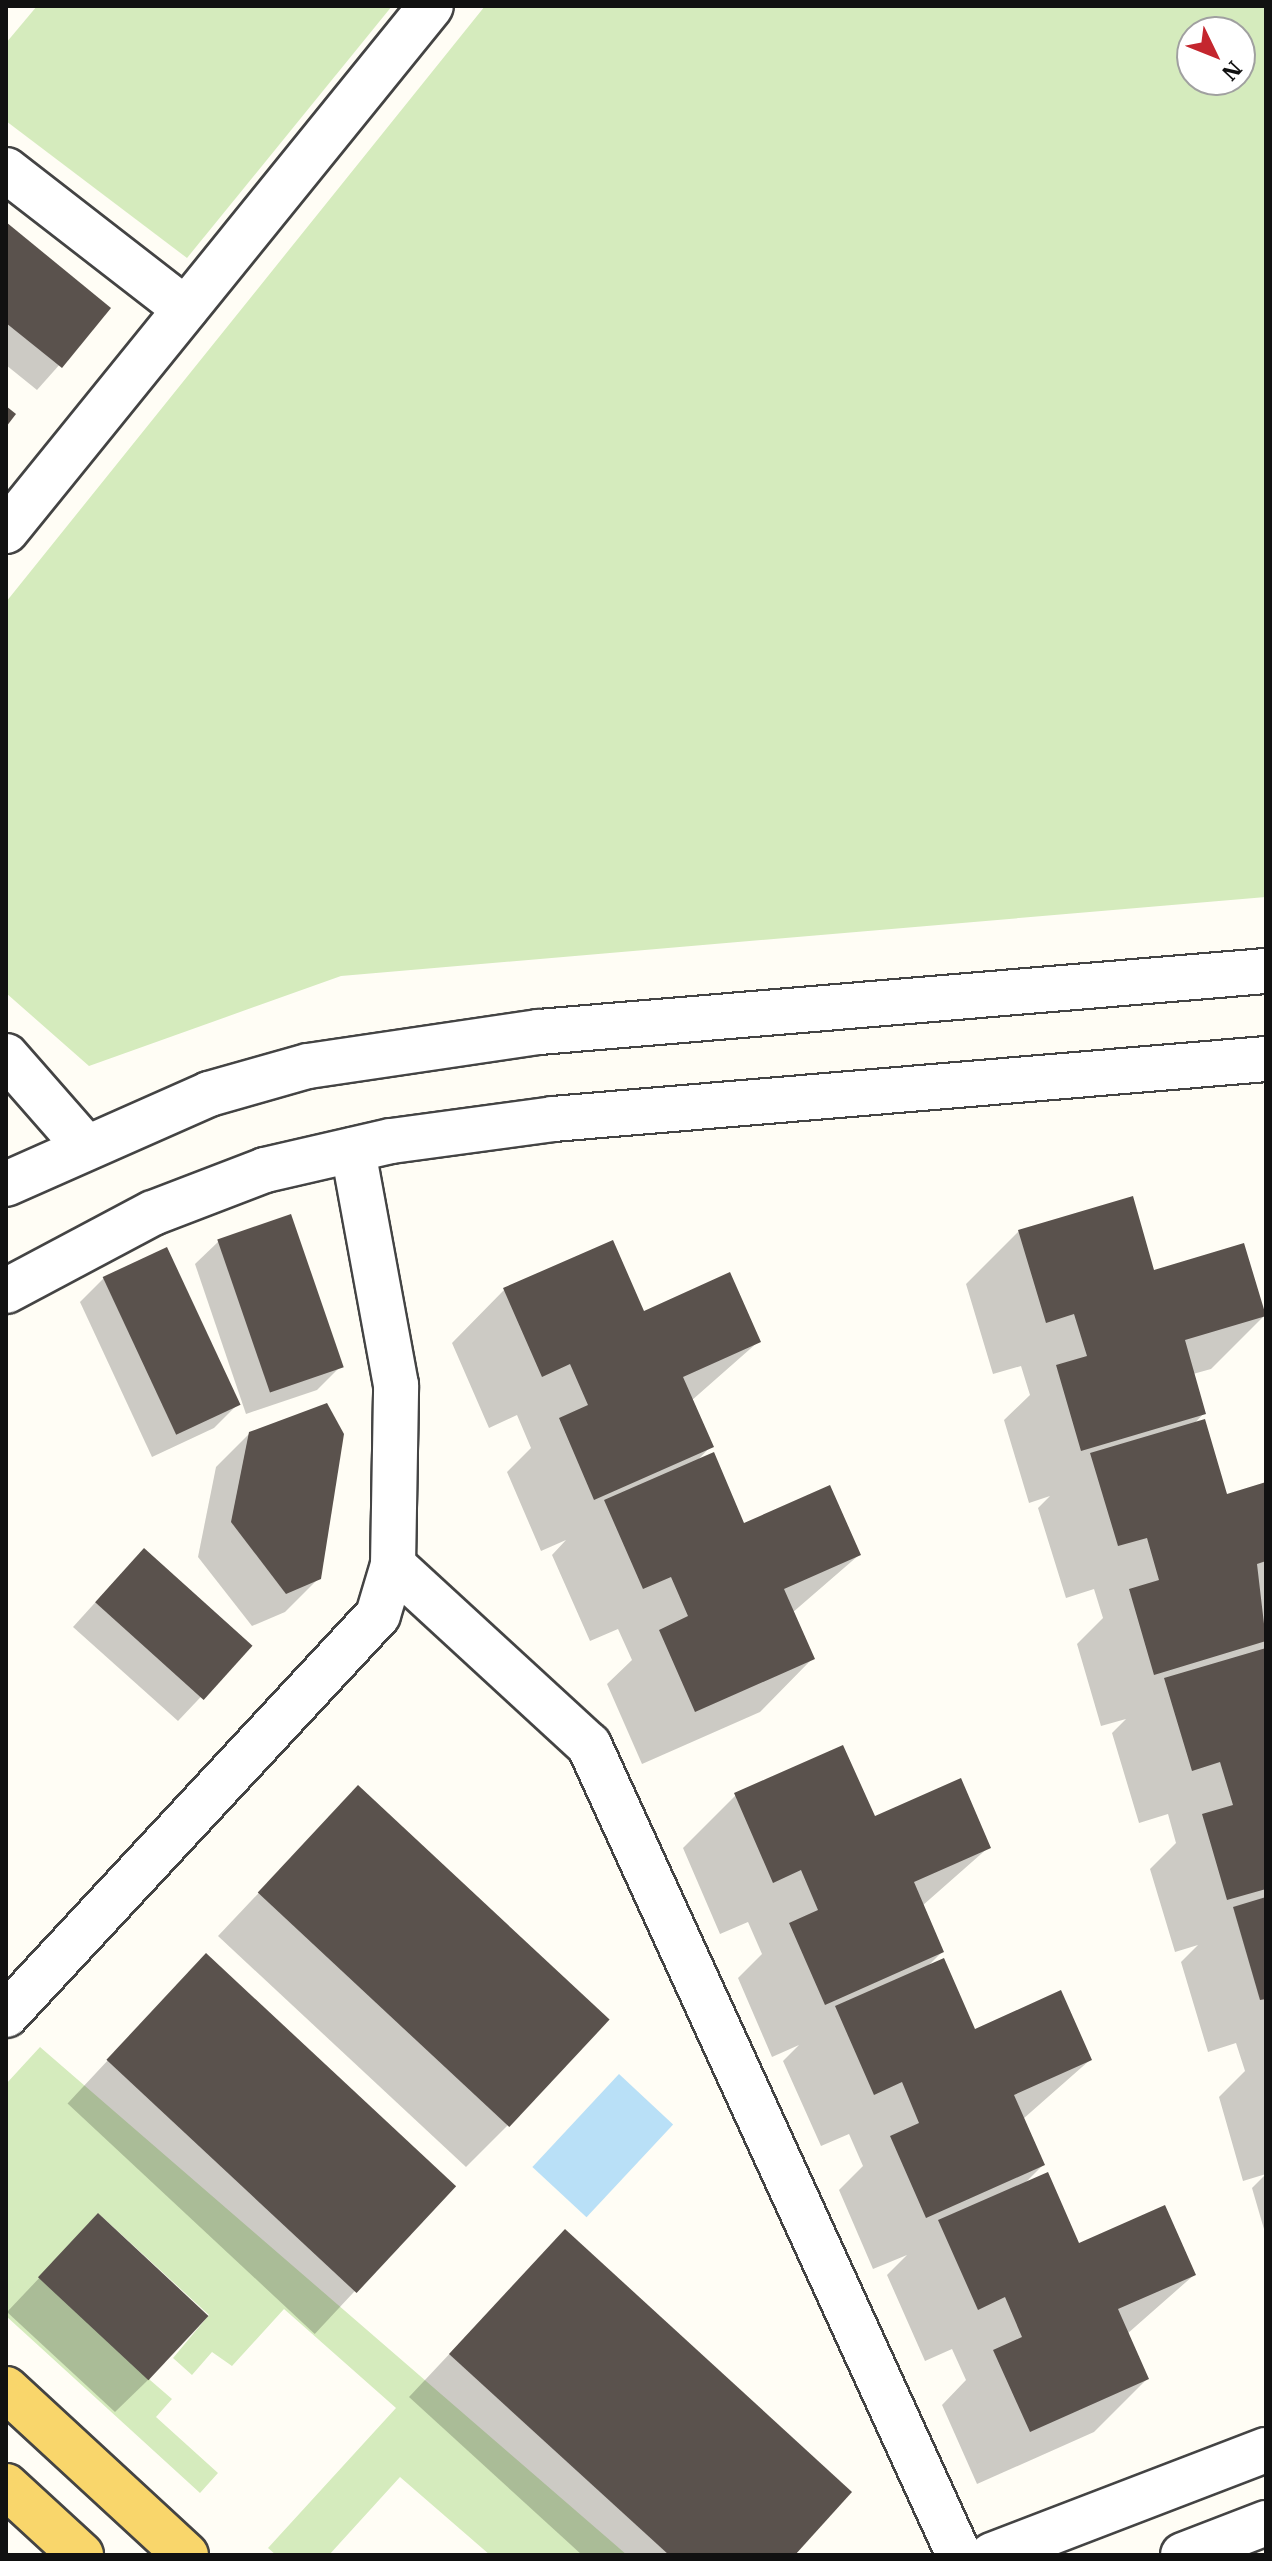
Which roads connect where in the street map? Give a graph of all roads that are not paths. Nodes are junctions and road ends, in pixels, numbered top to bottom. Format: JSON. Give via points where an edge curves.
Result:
{"nodes":[{"id":1,"x":431,"y":6,"type":"edge"},
{"id":2,"x":6,"y":170,"type":"edge"},
{"id":3,"x":185,"y":309,"type":"junction"},
{"id":4,"x":6,"y":531,"type":"edge"},
{"id":5,"x":1266,"y":971,"type":"edge"},
{"id":6,"x":6,"y":1056,"type":"edge"},
{"id":7,"x":1266,"y":1059,"type":"edge"},
{"id":8,"x":84,"y":1145,"type":"junction"},
{"id":9,"x":353,"y":1150,"type":"junction"},
{"id":10,"x":6,"y":1184,"type":"edge"},
{"id":11,"x":6,"y":1291,"type":"edge"},
{"id":12,"x":393,"y":1565,"type":"junction"},
{"id":13,"x":6,"y":2015,"type":"edge"},
{"id":14,"x":6,"y":2389,"type":"edge"},
{"id":15,"x":1266,"y":2450,"type":"edge"},
{"id":16,"x":6,"y":2486,"type":"edge"},
{"id":17,"x":1266,"y":2523,"type":"edge"},
{"id":18,"x":81,"y":2555,"type":"edge"},
{"id":19,"x":186,"y":2555,"type":"edge"},
{"id":20,"x":959,"y":2555,"type":"edge"},
{"id":21,"x":992,"y":2555,"type":"edge"},
{"id":22,"x":1183,"y":2555,"type":"edge"}],
"edges":[{"from":1,"to":3,"type":"street"},
{"from":2,"to":3,"type":"street"},
{"from":3,"to":4,"type":"street"},
{"from":5,"to":8,"type":"street","via":[[539,1032],[398,1052],[308,1066],[209,1094]]},
{"from":6,"to":8,"type":"street"},
{"from":7,"to":9,"type":"street","via":[[553,1119]]},
{"from":8,"to":10,"type":"street"},
{"from":9,"to":11,"type":"street","via":[[265,1170],[153,1213]]},
{"from":9,"to":12,"type":"street","via":[[396,1385]]},
{"from":12,"to":13,"type":"street","via":[[378,1615]]},
{"from":12,"to":20,"type":"street","via":[[589,1745]]},
{"from":14,"to":19,"type":"main road"},
{"from":15,"to":21,"type":"street"},
{"from":16,"to":18,"type":"main road"},
{"from":17,"to":22,"type":"street"}]}
